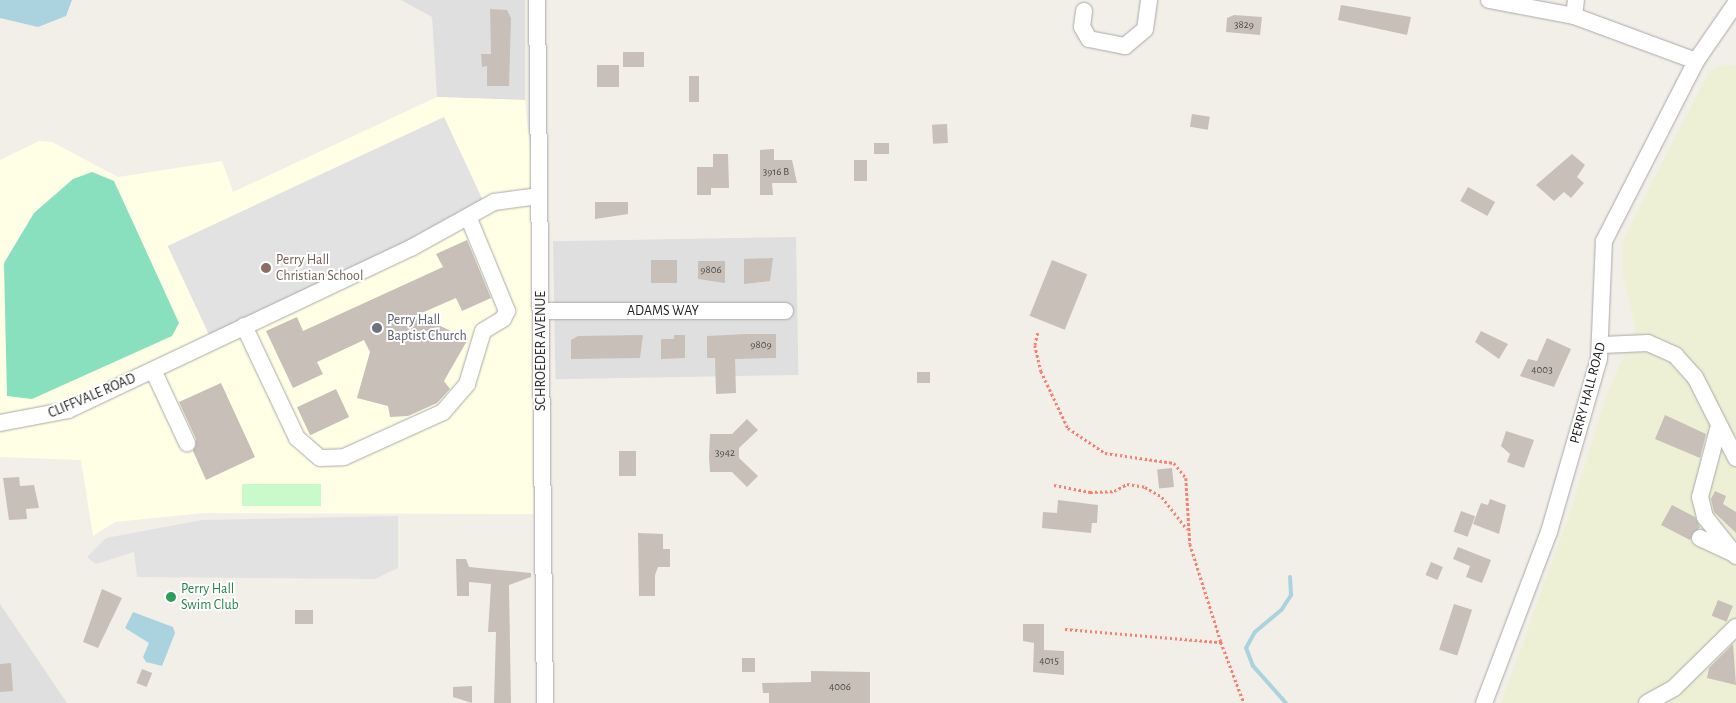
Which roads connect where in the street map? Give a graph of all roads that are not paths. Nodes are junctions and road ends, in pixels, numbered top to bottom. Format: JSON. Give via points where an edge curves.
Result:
{"nodes":[{"id":1,"x":538,"y":0,"type":"edge"},
{"id":2,"x":1149,"y":0,"type":"edge"},
{"id":3,"x":1489,"y":0,"type":"edge"},
{"id":4,"x":1736,"y":3,"type":"edge"},
{"id":5,"x":1575,"y":8,"type":"edge"},
{"id":6,"x":1084,"y":11,"type":"dead end"},
{"id":7,"x":1696,"y":61,"type":"junction"},
{"id":8,"x":539,"y":196,"type":"junction"},
{"id":9,"x":469,"y":218,"type":"junction"},
{"id":10,"x":542,"y":311,"type":"junction"},
{"id":11,"x":785,"y":311,"type":"dead end"},
{"id":12,"x":244,"y":326,"type":"junction"},
{"id":13,"x":1602,"y":345,"type":"junction"},
{"id":14,"x":153,"y":370,"type":"junction"},
{"id":15,"x":0,"y":423,"type":"edge"},
{"id":16,"x":1718,"y":429,"type":"junction"},
{"id":17,"x":187,"y":443,"type":"dead end"},
{"id":18,"x":1736,"y":458,"type":"edge"},
{"id":19,"x":1700,"y":538,"type":"dead end"},
{"id":20,"x":1732,"y":548,"type":"edge"},
{"id":21,"x":1736,"y":627,"type":"edge"},
{"id":22,"x":545,"y":703,"type":"edge"},
{"id":23,"x":1484,"y":703,"type":"edge"},
{"id":24,"x":1647,"y":703,"type":"edge"}],
"edges":[{"from":1,"to":8,"type":"street","name":"SCHROEDER AVENUE"},
{"from":2,"to":6,"type":"street","via":[[1146,29],[1124,46],[1089,39],[1082,27]]},
{"from":3,"to":5,"type":"street"},
{"from":4,"to":7,"type":"street","name":"PERRY HALL ROAD"},
{"from":5,"to":7,"type":"street"},
{"from":7,"to":13,"type":"street","name":"PERRY HALL ROAD","via":[[1604,241]]},
{"from":8,"to":9,"type":"street","name":"CLIFFVALE ROAD","via":[[494,202]]},
{"from":8,"to":10,"type":"street","name":"SCHROEDER AVENUE"},
{"from":9,"to":12,"type":"street","name":"CLIFFVALE ROAD"},
{"from":9,"to":12,"type":"street","via":[[507,311],[503,319],[483,331],[467,384],[443,412],[344,457],[320,458],[297,438]]},
{"from":10,"to":11,"type":"street","name":"ADAMS WAY"},
{"from":10,"to":22,"type":"street","name":"SCHROEDER AVENUE"},
{"from":12,"to":14,"type":"street","name":"CLIFFVALE ROAD"},
{"from":13,"to":16,"type":"street","via":[[1648,343],[1675,355],[1696,377]]},
{"from":13,"to":23,"type":"street","name":"PERRY HALL ROAD","via":[[1549,532]]},
{"from":14,"to":15,"type":"street","name":"CLIFFVALE ROAD","via":[[68,410]]},
{"from":14,"to":17,"type":"street"},
{"from":16,"to":18,"type":"street"},
{"from":16,"to":20,"type":"street","via":[[1700,498],[1705,517]]},
{"from":19,"to":20,"type":"street"},
{"from":21,"to":24,"type":"street","via":[[1674,688]]}]}
